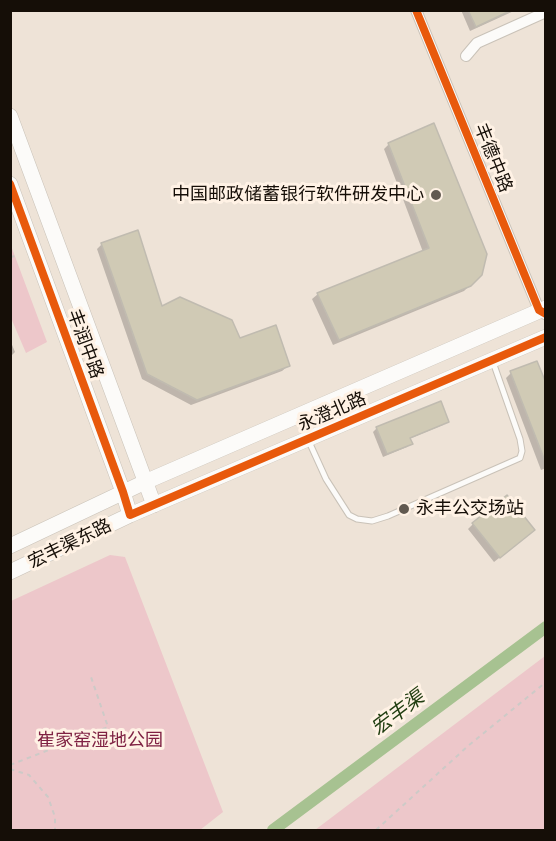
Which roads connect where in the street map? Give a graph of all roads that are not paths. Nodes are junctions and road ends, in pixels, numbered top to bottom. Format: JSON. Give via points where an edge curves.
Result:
{"nodes":[{"id":1,"x":416,"y":10,"type":"edge"},
{"id":2,"x":546,"y":12,"type":"edge"},
{"id":3,"x":465,"y":56,"type":"dead end"},
{"id":4,"x":10,"y":116,"type":"edge"},
{"id":5,"x":10,"y":184,"type":"edge"},
{"id":6,"x":543,"y":311,"type":"edge"},
{"id":7,"x":546,"y":337,"type":"edge"},
{"id":8,"x":492,"y":360,"type":"junction"},
{"id":9,"x":309,"y":438,"type":"junction"},
{"id":10,"x":145,"y":482,"type":"junction"},
{"id":11,"x":123,"y":492,"type":"junction"},
{"id":12,"x":154,"y":505,"type":"junction"},
{"id":13,"x":130,"y":515,"type":"junction"},
{"id":14,"x":10,"y":546,"type":"edge"},
{"id":15,"x":10,"y":573,"type":"edge"}],
"edges":[{"from":1,"to":6,"type":"street","name":"丰德中路"},
{"from":2,"to":3,"type":"street","via":[[477,43]]},
{"from":4,"to":10,"type":"street","name":"丰润中路"},
{"from":5,"to":11,"type":"street","name":"丰润中路"},
{"from":6,"to":10,"type":"street","name":"永澄北路"},
{"from":7,"to":8,"type":"street","name":"永澄北路"},
{"from":8,"to":9,"type":"street","name":"永澄北路"},
{"from":8,"to":9,"type":"lane","via":[[520,439],[520,458],[388,516],[372,521],[349,515],[326,480]]},
{"from":9,"to":12,"type":"street","name":"永澄北路"},
{"from":10,"to":11,"type":"street","name":"永澄北路"},
{"from":10,"to":12,"type":"street","name":"丰润中路"},
{"from":11,"to":13,"type":"street","name":"丰润中路"},
{"from":11,"to":14,"type":"street","name":"宏丰渠东路"},
{"from":12,"to":13,"type":"street","name":"永澄北路"},
{"from":13,"to":15,"type":"street","name":"宏丰渠东路"}]}
